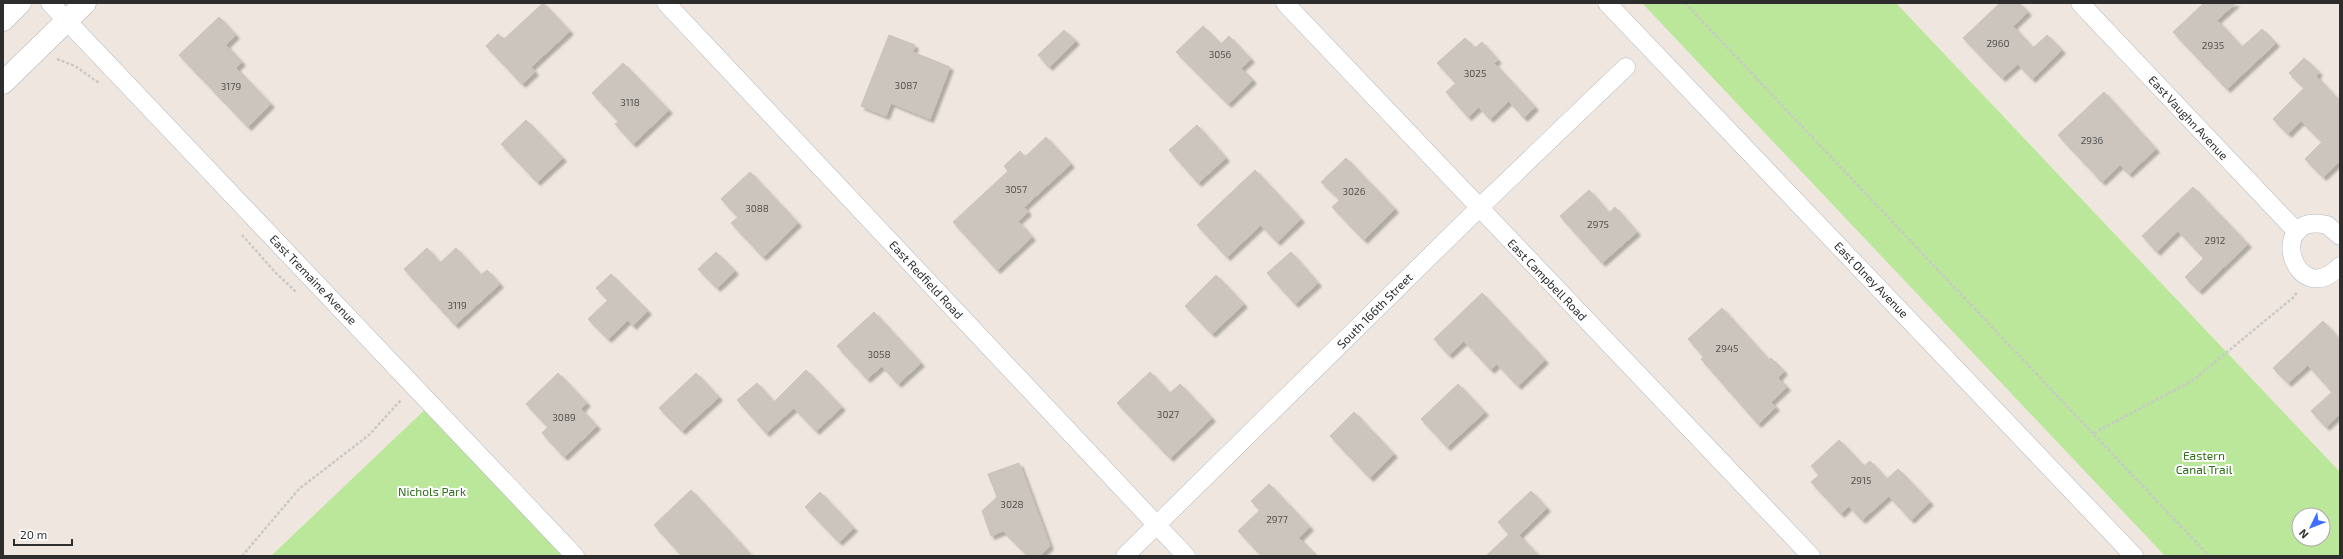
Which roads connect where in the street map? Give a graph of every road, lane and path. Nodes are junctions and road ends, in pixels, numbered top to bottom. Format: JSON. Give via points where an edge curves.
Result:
{"nodes":[{"id":1,"x":20,"y":3,"type":"edge"},
{"id":2,"x":50,"y":3,"type":"edge"},
{"id":3,"x":85,"y":3,"type":"edge"},
{"id":4,"x":666,"y":3,"type":"edge"},
{"id":5,"x":1285,"y":3,"type":"edge"},
{"id":6,"x":1607,"y":3,"type":"edge"},
{"id":7,"x":1685,"y":3,"type":"edge"},
{"id":8,"x":2080,"y":3,"type":"edge"},
{"id":9,"x":3,"y":20,"type":"edge"},
{"id":10,"x":67,"y":20,"type":"junction"},
{"id":11,"x":1626,"y":67,"type":"dead end"},
{"id":12,"x":3,"y":83,"type":"edge"},
{"id":13,"x":1479,"y":208,"type":"junction"},
{"id":14,"x":2338,"y":229,"type":"edge"},
{"id":15,"x":2297,"y":232,"type":"junction"},
{"id":16,"x":2338,"y":272,"type":"edge"},
{"id":17,"x":2301,"y":273,"type":"junction"},
{"id":18,"x":402,"y":398,"type":"dead end"},
{"id":19,"x":2094,"y":433,"type":"junction"},
{"id":20,"x":1156,"y":525,"type":"junction"},
{"id":21,"x":242,"y":556,"type":"edge"},
{"id":22,"x":576,"y":556,"type":"edge"},
{"id":23,"x":1124,"y":556,"type":"edge"},
{"id":24,"x":1186,"y":556,"type":"edge"},
{"id":25,"x":1811,"y":556,"type":"edge"},
{"id":26,"x":2134,"y":556,"type":"edge"},
{"id":27,"x":2209,"y":556,"type":"edge"}],
"edges":[{"from":1,"to":9,"type":"main road"},
{"from":2,"to":10,"type":"street","name":"East Tremaine Avenue"},
{"from":3,"to":10,"type":"main road"},
{"from":4,"to":20,"type":"street","name":"East Redfield Road"},
{"from":5,"to":13,"type":"street","name":"East Campbell Road"},
{"from":6,"to":26,"type":"street","name":"East Olney Avenue"},
{"from":7,"to":19,"type":"path"},
{"from":8,"to":15,"type":"street","name":"East Vaughn Avenue"},
{"from":10,"to":12,"type":"main road"},
{"from":10,"to":22,"type":"street","name":"East Tremaine Avenue"},
{"from":11,"to":13,"type":"street","name":"South 166th Street"},
{"from":13,"to":20,"type":"street","name":"South 166th Street"},
{"from":13,"to":25,"type":"street","name":"East Campbell Road"},
{"from":14,"to":15,"type":"street","via":[[2314,224]]},
{"from":15,"to":17,"type":"street","via":[[2290,249],[2295,266]]},
{"from":16,"to":17,"type":"street","via":[[2318,278]]},
{"from":17,"to":19,"type":"path","via":[[2295,296],[2192,381]]},
{"from":18,"to":21,"type":"path","via":[[363,440],[299,489]]},
{"from":19,"to":27,"type":"path"},
{"from":20,"to":23,"type":"street","name":"South 166th Street"},
{"from":20,"to":24,"type":"street","name":"East Redfield Road"}]}
